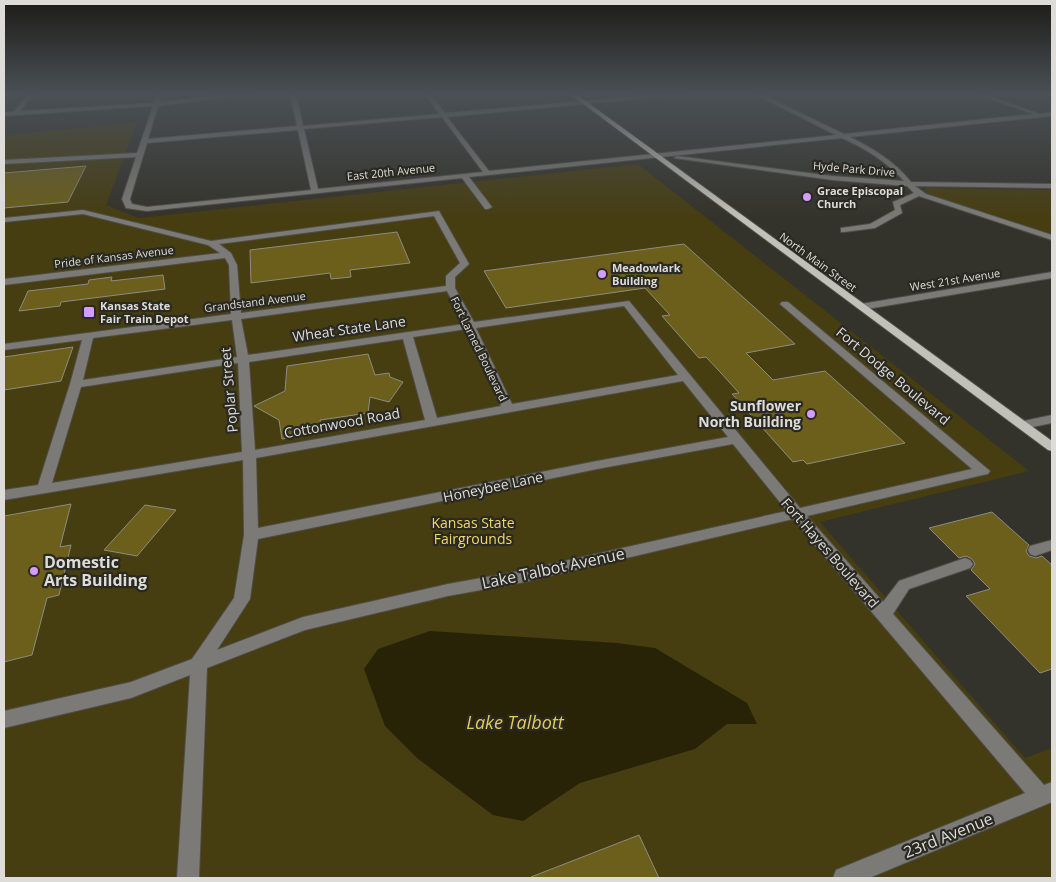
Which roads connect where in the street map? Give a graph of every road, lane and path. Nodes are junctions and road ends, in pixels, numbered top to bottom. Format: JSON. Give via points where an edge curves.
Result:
{"nodes":[{"id":1,"x":147,"y":135,"type":"edge"},
{"id":2,"x":215,"y":135,"type":"edge"},
{"id":3,"x":303,"y":135,"type":"edge"},
{"id":4,"x":458,"y":135,"type":"edge"},
{"id":5,"x":627,"y":135,"type":"edge"},
{"id":6,"x":852,"y":135,"type":"edge"},
{"id":7,"x":844,"y":136,"type":"junction"},
{"id":8,"x":145,"y":141,"type":"junction"},
{"id":9,"x":140,"y":155,"type":"junction"},
{"id":10,"x":655,"y":156,"type":"junction"},
{"id":11,"x":4,"y":162,"type":"edge"},
{"id":12,"x":487,"y":173,"type":"junction"},
{"id":13,"x":464,"y":176,"type":"junction"},
{"id":14,"x":910,"y":184,"type":"junction"},
{"id":15,"x":1052,"y":186,"type":"edge"},
{"id":16,"x":315,"y":191,"type":"junction"},
{"id":17,"x":918,"y":193,"type":"junction"},
{"id":18,"x":129,"y":206,"type":"junction"},
{"id":19,"x":488,"y":208,"type":"dead end"},
{"id":20,"x":103,"y":218,"type":"junction"},
{"id":21,"x":8,"y":220,"type":"edge"},
{"id":22,"x":844,"y":230,"type":"dead end"},
{"id":23,"x":4,"y":232,"type":"edge"},
{"id":24,"x":1052,"y":238,"type":"edge"},
{"id":25,"x":211,"y":243,"type":"junction"},
{"id":26,"x":228,"y":255,"type":"junction"},
{"id":27,"x":1052,"y":275,"type":"edge"},
{"id":28,"x":4,"y":282,"type":"edge"},
{"id":29,"x":450,"y":288,"type":"junction"},
{"id":30,"x":626,"y":303,"type":"joint"},
{"id":31,"x":785,"y":304,"type":"dead end"},
{"id":32,"x":861,"y":307,"type":"junction"},
{"id":33,"x":236,"y":318,"type":"junction"},
{"id":34,"x":470,"y":325,"type":"junction"},
{"id":35,"x":407,"y":335,"type":"junction"},
{"id":36,"x":88,"y":336,"type":"junction"},
{"id":37,"x":4,"y":347,"type":"edge"},
{"id":38,"x":243,"y":359,"type":"junction"},
{"id":39,"x":684,"y":377,"type":"junction"},
{"id":40,"x":76,"y":384,"type":"junction"},
{"id":41,"x":508,"y":408,"type":"junction"},
{"id":42,"x":1052,"y":419,"type":"edge"},
{"id":43,"x":432,"y":422,"type":"junction"},
{"id":44,"x":1023,"y":425,"type":"junction"},
{"id":45,"x":736,"y":440,"type":"junction"},
{"id":46,"x":1052,"y":447,"type":"edge"},
{"id":47,"x":249,"y":455,"type":"junction"},
{"id":48,"x":983,"y":471,"type":"joint"},
{"id":49,"x":43,"y":489,"type":"junction"},
{"id":50,"x":4,"y":495,"type":"edge"},
{"id":51,"x":796,"y":513,"type":"junction"},
{"id":52,"x":251,"y":535,"type":"junction"},
{"id":53,"x":1052,"y":545,"type":"edge"},
{"id":54,"x":1035,"y":550,"type":"dead end"},
{"id":55,"x":965,"y":564,"type":"dead end"},
{"id":56,"x":883,"y":615,"type":"junction"},
{"id":57,"x":199,"y":662,"type":"junction"},
{"id":58,"x":4,"y":720,"type":"edge"},
{"id":59,"x":1046,"y":795,"type":"edge"},
{"id":60,"x":188,"y":878,"type":"edge"},
{"id":61,"x":844,"y":878,"type":"edge"}],
"edges":[{"from":1,"to":8,"type":"street"},
{"from":2,"to":8,"type":"street"},
{"from":3,"to":16,"type":"street"},
{"from":4,"to":12,"type":"street"},
{"from":5,"to":10,"type":"main road","name":"North Main Street"},
{"from":6,"to":7,"type":"street"},
{"from":7,"to":10,"type":"street"},
{"from":7,"to":14,"type":"street","via":[[888,160]]},
{"from":8,"to":9,"type":"street"},
{"from":9,"to":11,"type":"street"},
{"from":9,"to":18,"type":"street","via":[[126,199]]},
{"from":10,"to":12,"type":"street","name":"East 20th Avenue"},
{"from":10,"to":14,"type":"street","name":"Hyde Park Drive"},
{"from":10,"to":32,"type":"main road","name":"North Main Street"},
{"from":12,"to":13,"type":"street","name":"East 20th Avenue"},
{"from":13,"to":16,"type":"street","name":"East 20th Avenue"},
{"from":13,"to":19,"type":"street"},
{"from":14,"to":15,"type":"street","name":"Hyde Park Drive","via":[[995,188]]},
{"from":14,"to":17,"type":"street"},
{"from":16,"to":18,"type":"street","name":"East 20th Avenue","via":[[147,209]]},
{"from":17,"to":22,"type":"street","via":[[900,200],[896,204],[899,210],[872,226]]},
{"from":17,"to":24,"type":"street"},
{"from":18,"to":20,"type":"street"},
{"from":20,"to":21,"type":"street","via":[[83,212]]},
{"from":20,"to":25,"type":"street"},
{"from":21,"to":23,"type":"street"},
{"from":25,"to":26,"type":"street"},
{"from":25,"to":29,"type":"street","name":"Fort Larned Boulevard","via":[[436,213],[465,264],[451,276]]},
{"from":26,"to":28,"type":"street","name":"Pride of Kansas Avenue"},
{"from":26,"to":33,"type":"street","name":"Poplar Street","via":[[232,265]]},
{"from":27,"to":32,"type":"street","name":"West 21st Avenue"},
{"from":29,"to":33,"type":"street","name":"Grandstand Avenue"},
{"from":29,"to":34,"type":"street","name":"Fort Larned Boulevard"},
{"from":30,"to":34,"type":"street","name":"Wheat State Lane"},
{"from":30,"to":39,"type":"street","name":"Fort Hayes Boulevard"},
{"from":31,"to":48,"type":"street","name":"Fort Dodge Boulevard"},
{"from":32,"to":44,"type":"main road","name":"North Main Street"},
{"from":33,"to":36,"type":"street","name":"Grandstand Avenue"},
{"from":33,"to":38,"type":"street","name":"Poplar Street"},
{"from":34,"to":35,"type":"street","name":"Wheat State Lane"},
{"from":34,"to":41,"type":"street","name":"Fort Larned Boulevard"},
{"from":35,"to":38,"type":"street","name":"Wheat State Lane"},
{"from":35,"to":43,"type":"street"},
{"from":36,"to":37,"type":"street","name":"Grandstand Avenue"},
{"from":36,"to":40,"type":"street"},
{"from":38,"to":40,"type":"street","name":"Wheat State Lane"},
{"from":38,"to":47,"type":"street","name":"Poplar Street"},
{"from":39,"to":41,"type":"street","name":"Cottonwood Road"},
{"from":39,"to":45,"type":"street","name":"Fort Hayes Boulevard"},
{"from":40,"to":49,"type":"street"},
{"from":41,"to":43,"type":"street","name":"Cottonwood Road"},
{"from":42,"to":44,"type":"street"},
{"from":43,"to":47,"type":"street","name":"Cottonwood Road"},
{"from":44,"to":46,"type":"main road","name":"North Main Street"},
{"from":45,"to":51,"type":"street","name":"Fort Hayes Boulevard"},
{"from":45,"to":52,"type":"street","name":"Honeybee Lane"},
{"from":47,"to":49,"type":"street","name":"Cottonwood Road"},
{"from":47,"to":52,"type":"street","name":"Poplar Street"},
{"from":48,"to":51,"type":"street","name":"Lake Talbot Avenue"},
{"from":49,"to":50,"type":"street","name":"Cottonwood Road"},
{"from":51,"to":56,"type":"street","name":"Fort Hayes Boulevard"},
{"from":51,"to":57,"type":"street","name":"Lake Talbot Avenue","via":[[303,624]]},
{"from":52,"to":57,"type":"street","name":"Poplar Street","via":[[242,599]]},
{"from":53,"to":54,"type":"street"},
{"from":55,"to":56,"type":"street","via":[[904,585]]},
{"from":56,"to":59,"type":"street","name":"Fort Hayes Boulevard"},
{"from":57,"to":58,"type":"street","name":"Lake Talbot Avenue","via":[[131,690]]},
{"from":57,"to":60,"type":"street"},
{"from":59,"to":61,"type":"street","name":"23rd Avenue"}]}
